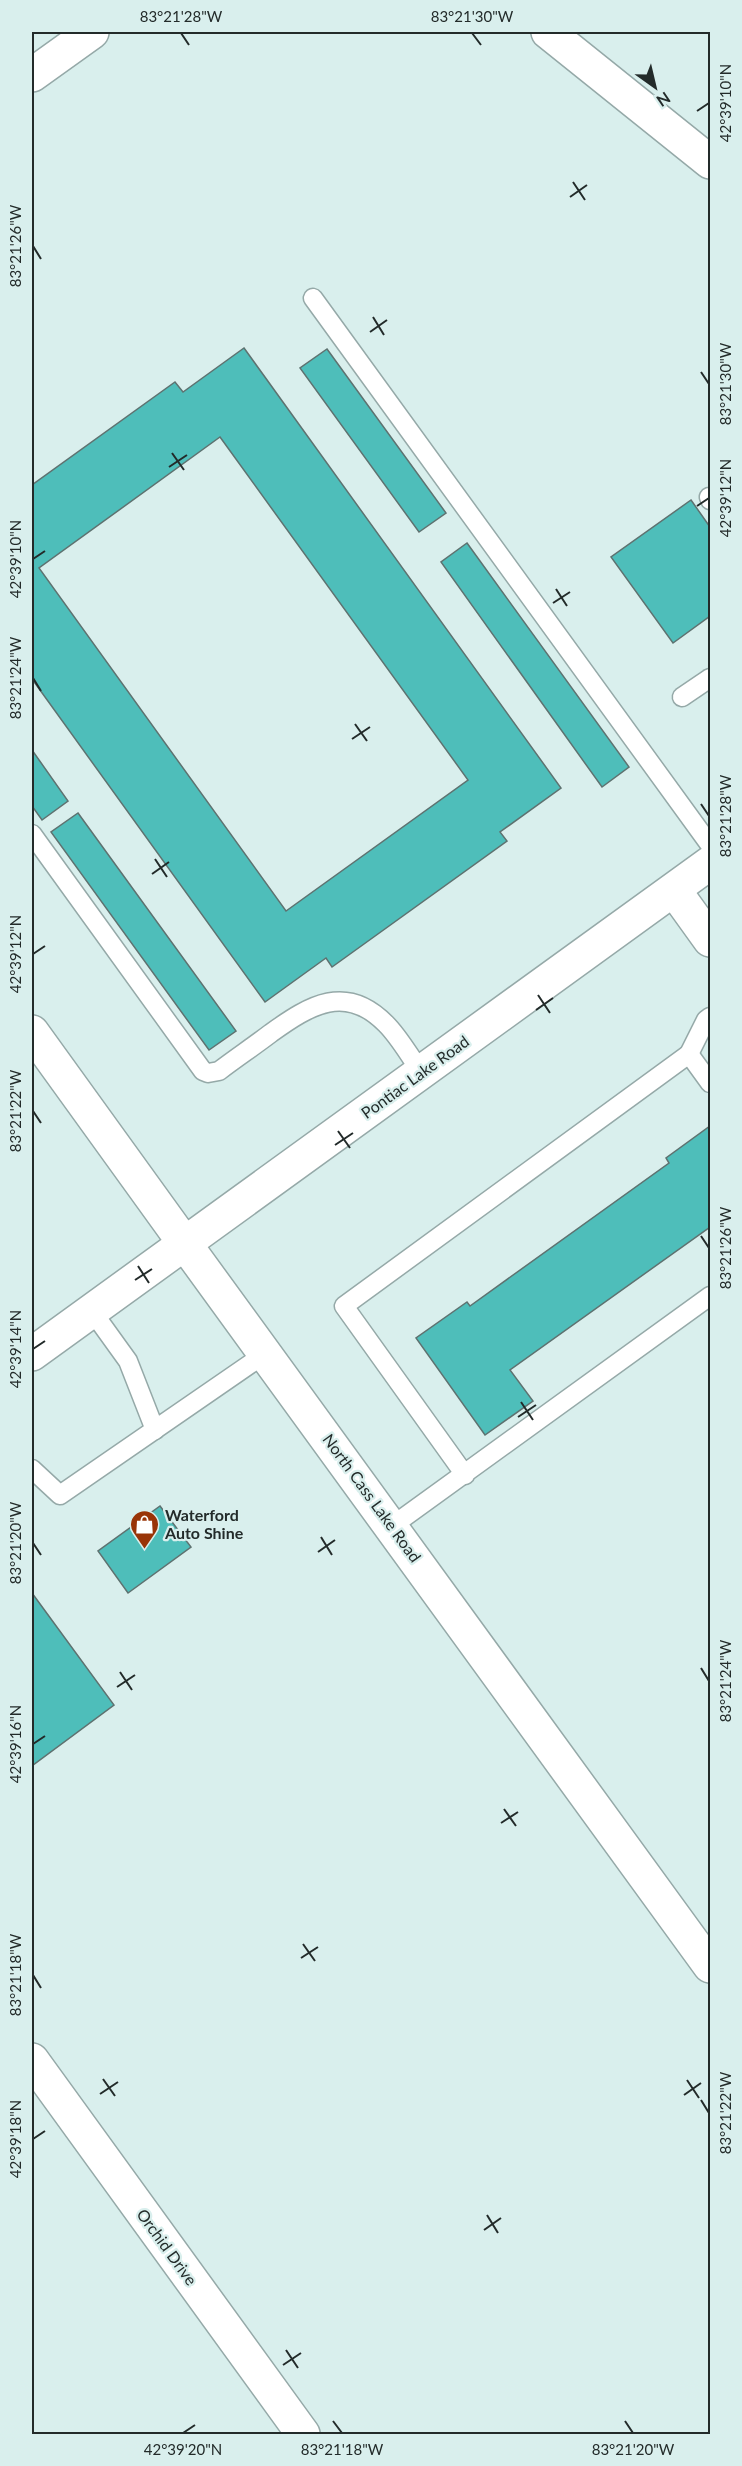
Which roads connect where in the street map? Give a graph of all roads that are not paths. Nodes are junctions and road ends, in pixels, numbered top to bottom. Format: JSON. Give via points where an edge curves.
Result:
{"nodes":[{"id":1,"x":92,"y":32,"type":"edge"},
{"id":2,"x":548,"y":32,"type":"edge"},
{"id":3,"x":32,"y":75,"type":"edge"},
{"id":4,"x":711,"y":162,"type":"edge"},
{"id":5,"x":313,"y":298,"type":"dead end"},
{"id":6,"x":711,"y":678,"type":"edge"},
{"id":7,"x":682,"y":697,"type":"dead end"},
{"id":8,"x":32,"y":834,"type":"edge"},
{"id":9,"x":711,"y":845,"type":"edge"},
{"id":10,"x":711,"y":863,"type":"edge"},
{"id":11,"x":674,"y":890,"type":"junction"},
{"id":12,"x":711,"y":940,"type":"edge"},
{"id":13,"x":711,"y":1017,"type":"edge"},
{"id":14,"x":32,"y":1032,"type":"edge"},
{"id":15,"x":689,"y":1054,"type":"junction"},
{"id":16,"x":422,"y":1073,"type":"junction"},
{"id":17,"x":711,"y":1083,"type":"edge"},
{"id":18,"x":185,"y":1244,"type":"junction"},
{"id":19,"x":711,"y":1296,"type":"edge"},
{"id":20,"x":92,"y":1311,"type":"junction"},
{"id":21,"x":266,"y":1353,"type":"junction"},
{"id":22,"x":32,"y":1354,"type":"edge"},
{"id":23,"x":155,"y":1430,"type":"junction"},
{"id":24,"x":32,"y":1469,"type":"edge"},
{"id":25,"x":465,"y":1474,"type":"junction"},
{"id":26,"x":392,"y":1526,"type":"junction"},
{"id":27,"x":711,"y":1966,"type":"edge"},
{"id":28,"x":32,"y":2060,"type":"edge"},
{"id":29,"x":303,"y":2434,"type":"edge"}],
"edges":[{"from":1,"to":3,"type":"street"},
{"from":2,"to":4,"type":"street"},
{"from":5,"to":9,"type":"lane"},
{"from":6,"to":7,"type":"lane"},
{"from":8,"to":16,"type":"lane","via":[[202,1071],[219,1071],[306,1009],[339,1001],[358,1004],[387,1024]]},
{"from":10,"to":11,"type":"street","name":"Pontiac Lake Road"},
{"from":11,"to":12,"type":"street"},
{"from":11,"to":16,"type":"street","name":"Pontiac Lake Road"},
{"from":13,"to":15,"type":"lane"},
{"from":14,"to":18,"type":"street","name":"North Cass Lake Road"},
{"from":15,"to":17,"type":"lane"},
{"from":15,"to":25,"type":"lane","via":[[344,1306]]},
{"from":16,"to":18,"type":"street","name":"Pontiac Lake Road"},
{"from":18,"to":20,"type":"street","name":"Pontiac Lake Road"},
{"from":18,"to":21,"type":"street","name":"North Cass Lake Road"},
{"from":19,"to":25,"type":"lane"},
{"from":20,"to":22,"type":"street","name":"Pontiac Lake Road"},
{"from":20,"to":23,"type":"lane","via":[[128,1361]]},
{"from":21,"to":23,"type":"lane"},
{"from":21,"to":26,"type":"street","name":"North Cass Lake Road"},
{"from":23,"to":24,"type":"lane","via":[[60,1495]]},
{"from":25,"to":26,"type":"lane"},
{"from":26,"to":27,"type":"street","name":"North Cass Lake Road"},
{"from":28,"to":29,"type":"street","name":"Orchid Drive"}]}
